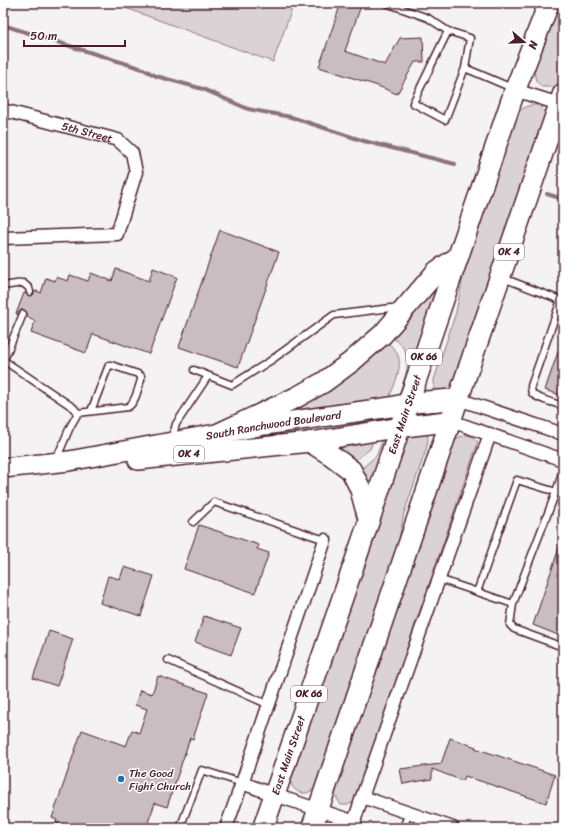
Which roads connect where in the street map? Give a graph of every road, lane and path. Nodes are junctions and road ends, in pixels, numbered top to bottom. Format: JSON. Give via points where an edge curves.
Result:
{"nodes":[{"id":1,"x":386,"y":3,"type":"edge"},
{"id":2,"x":549,"y":3,"type":"edge"},
{"id":3,"x":448,"y":31,"type":"junction"},
{"id":4,"x":465,"y":68,"type":"junction"},
{"id":5,"x":515,"y":90,"type":"junction"},
{"id":6,"x":562,"y":101,"type":"edge"},
{"id":7,"x":3,"y":110,"type":"edge"},
{"id":8,"x":3,"y":238,"type":"edge"},
{"id":9,"x":458,"y":257,"type":"junction"},
{"id":10,"x":500,"y":277,"type":"junction"},
{"id":11,"x":3,"y":286,"type":"edge"},
{"id":12,"x":30,"y":292,"type":"dead end"},
{"id":13,"x":562,"y":301,"type":"edge"},
{"id":14,"x":404,"y":310,"type":"junction"},
{"id":15,"x":23,"y":314,"type":"dead end"},
{"id":16,"x":3,"y":360,"type":"edge"},
{"id":17,"x":194,"y":370,"type":"dead end"},
{"id":18,"x":208,"y":376,"type":"junction"},
{"id":19,"x":458,"y":399,"type":"junction"},
{"id":20,"x":408,"y":403,"type":"junction"},
{"id":21,"x":563,"y":406,"type":"edge"},
{"id":22,"x":91,"y":411,"type":"junction"},
{"id":23,"x":78,"y":413,"type":"junction"},
{"id":24,"x":451,"y":421,"type":"junction"},
{"id":25,"x":400,"y":427,"type":"junction"},
{"id":26,"x":220,"y":433,"type":"junction"},
{"id":27,"x":490,"y":434,"type":"junction"},
{"id":28,"x":563,"y":434,"type":"edge"},
{"id":29,"x":171,"y":442,"type":"junction"},
{"id":30,"x":310,"y":442,"type":"junction"},
{"id":31,"x":563,"y":460,"type":"edge"},
{"id":32,"x":62,"y":462,"type":"junction"},
{"id":33,"x":3,"y":468,"type":"edge"},
{"id":34,"x":563,"y":470,"type":"edge"},
{"id":35,"x":556,"y":492,"type":"junction"},
{"id":36,"x":563,"y":494,"type":"edge"},
{"id":37,"x":369,"y":521,"type":"junction"},
{"id":38,"x":193,"y":522,"type":"dead end"},
{"id":39,"x":325,"y":540,"type":"joint"},
{"id":40,"x":439,"y":579,"type":"junction"},
{"id":41,"x":478,"y":592,"type":"junction"},
{"id":42,"x":513,"y":604,"type":"junction"},
{"id":43,"x":563,"y":647,"type":"edge"},
{"id":44,"x":168,"y":660,"type":"dead end"},
{"id":45,"x":269,"y":705,"type":"junction"},
{"id":46,"x":242,"y":784,"type":"junction"},
{"id":47,"x":275,"y":795,"type":"junction"},
{"id":48,"x":362,"y":797,"type":"junction"},
{"id":49,"x":319,"y":810,"type":"junction"},
{"id":50,"x":409,"y":813,"type":"junction"},
{"id":51,"x":354,"y":825,"type":"edge"},
{"id":52,"x":180,"y":828,"type":"edge"},
{"id":53,"x":226,"y":828,"type":"edge"},
{"id":54,"x":263,"y":828,"type":"edge"},
{"id":55,"x":312,"y":828,"type":"edge"},
{"id":56,"x":403,"y":828,"type":"edge"},
{"id":57,"x":453,"y":828,"type":"edge"}],
"edges":[{"from":1,"to":3,"type":"lane","via":[[428,18]]},
{"from":2,"to":5,"type":"highway","name":"East Main Street"},
{"from":3,"to":4,"type":"lane","via":[[470,38]]},
{"from":3,"to":4,"type":"lane","via":[[413,103],[445,120]]},
{"from":4,"to":5,"type":"lane"},
{"from":5,"to":6,"type":"street"},
{"from":5,"to":9,"type":"highway","name":"East Main Street"},
{"from":6,"to":10,"type":"highway","number":"OK 4"},
{"from":7,"to":8,"type":"street","name":"5th Street","via":[[118,140],[132,152],[136,172],[117,234]]},
{"from":9,"to":14,"type":"highway","number":"OK 4","via":[[437,271]]},
{"from":9,"to":20,"type":"highway","name":"East Main Street","number":"OK 66"},
{"from":10,"to":13,"type":"lane"},
{"from":10,"to":19,"type":"highway","number":"OK 4"},
{"from":11,"to":12,"type":"lane","via":[[23,283]]},
{"from":13,"to":21,"type":"lane","via":[[531,390],[539,398]]},
{"from":14,"to":18,"type":"lane","via":[[391,308],[334,315],[232,385]]},
{"from":14,"to":26,"type":"highway","number":"OK 4","via":[[383,334],[324,382]]},
{"from":15,"to":16,"type":"lane"},
{"from":16,"to":23,"type":"lane"},
{"from":17,"to":18,"type":"lane"},
{"from":18,"to":29,"type":"lane","via":[[176,424]]},
{"from":19,"to":20,"type":"highway"},
{"from":19,"to":24,"type":"highway","number":"OK 4"},
{"from":19,"to":28,"type":"street"},
{"from":20,"to":25,"type":"highway","name":"East Main Street","number":"OK 66"},
{"from":20,"to":26,"type":"main road","name":"South Ranchwood Boulevard"},
{"from":22,"to":22,"type":"lane","via":[[132,405],[141,376],[109,365]]},
{"from":22,"to":23,"type":"lane"},
{"from":23,"to":32,"type":"lane","via":[[70,427]]},
{"from":24,"to":25,"type":"highway","number":"OK 4"},
{"from":24,"to":27,"type":"street"},
{"from":24,"to":49,"type":"highway"},
{"from":25,"to":30,"type":"main road","name":"South Ranchwood Boulevard","number":"OK 4"},
{"from":25,"to":37,"type":"highway","name":"East Main Street","number":"OK 66"},
{"from":26,"to":29,"type":"main road","name":"South Ranchwood Boulevard","number":"OK 4"},
{"from":27,"to":31,"type":"street"},
{"from":27,"to":40,"type":"street"},
{"from":29,"to":32,"type":"main road","name":"South Ranchwood Boulevard","number":"OK 4"},
{"from":30,"to":32,"type":"main road","name":"South Ranchwood Boulevard","number":"OK 4","via":[[138,460]]},
{"from":30,"to":37,"type":"highway","via":[[350,470],[360,488]]},
{"from":32,"to":33,"type":"main road","name":"South Ranchwood Boulevard","number":"OK 4"},
{"from":34,"to":35,"type":"lane"},
{"from":35,"to":36,"type":"lane"},
{"from":35,"to":41,"type":"lane","via":[[517,480]]},
{"from":35,"to":42,"type":"lane"},
{"from":37,"to":47,"type":"highway","name":"East Main Street","number":"OK 66"},
{"from":38,"to":39,"type":"lane","via":[[214,502]]},
{"from":39,"to":45,"type":"street"},
{"from":40,"to":41,"type":"lane"},
{"from":40,"to":48,"type":"street"},
{"from":41,"to":42,"type":"lane"},
{"from":42,"to":43,"type":"lane","via":[[510,625],[514,629]]},
{"from":44,"to":45,"type":"lane"},
{"from":45,"to":46,"type":"street"},
{"from":46,"to":47,"type":"street"},
{"from":46,"to":52,"type":"lane","via":[[202,770]]},
{"from":46,"to":53,"type":"street"},
{"from":47,"to":49,"type":"street"},
{"from":47,"to":54,"type":"highway","name":"East Main Street","number":"OK 66"},
{"from":48,"to":50,"type":"street"},
{"from":48,"to":51,"type":"street"},
{"from":49,"to":51,"type":"street"},
{"from":49,"to":55,"type":"highway"},
{"from":50,"to":56,"type":"lane"},
{"from":50,"to":57,"type":"street"}]}
